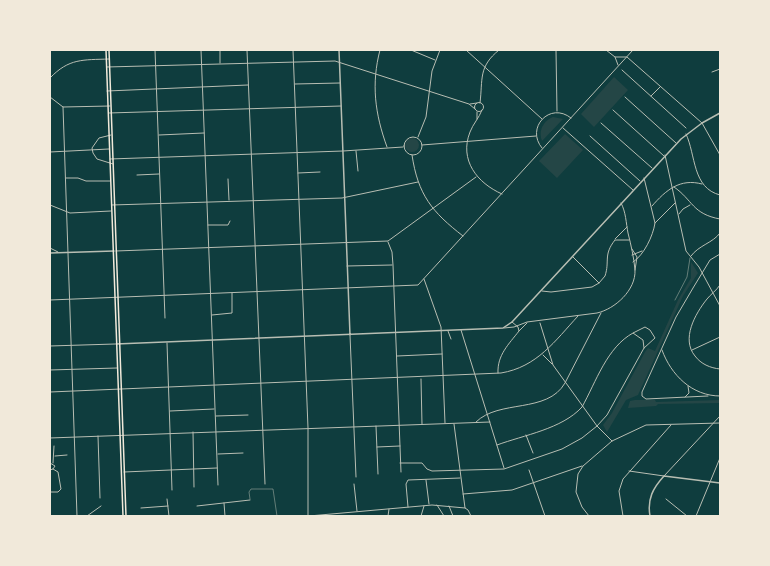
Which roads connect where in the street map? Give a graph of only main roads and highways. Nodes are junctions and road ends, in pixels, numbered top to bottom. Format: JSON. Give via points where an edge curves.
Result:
{"nodes":[{"id":1,"x":106,"y":50,"type":"edge"},
{"id":2,"x":109,"y":50,"type":"edge"},
{"id":3,"x":122,"y":472,"type":"junction"},
{"id":4,"x":123,"y":516,"type":"edge"},
{"id":5,"x":126,"y":516,"type":"edge"}],
"edges":[{"from":1,"to":3,"type":"main road"},
{"from":2,"to":3,"type":"main road","via":[[122,389]]},
{"from":3,"to":4,"type":"main road"},
{"from":3,"to":5,"type":"main road"}]}
